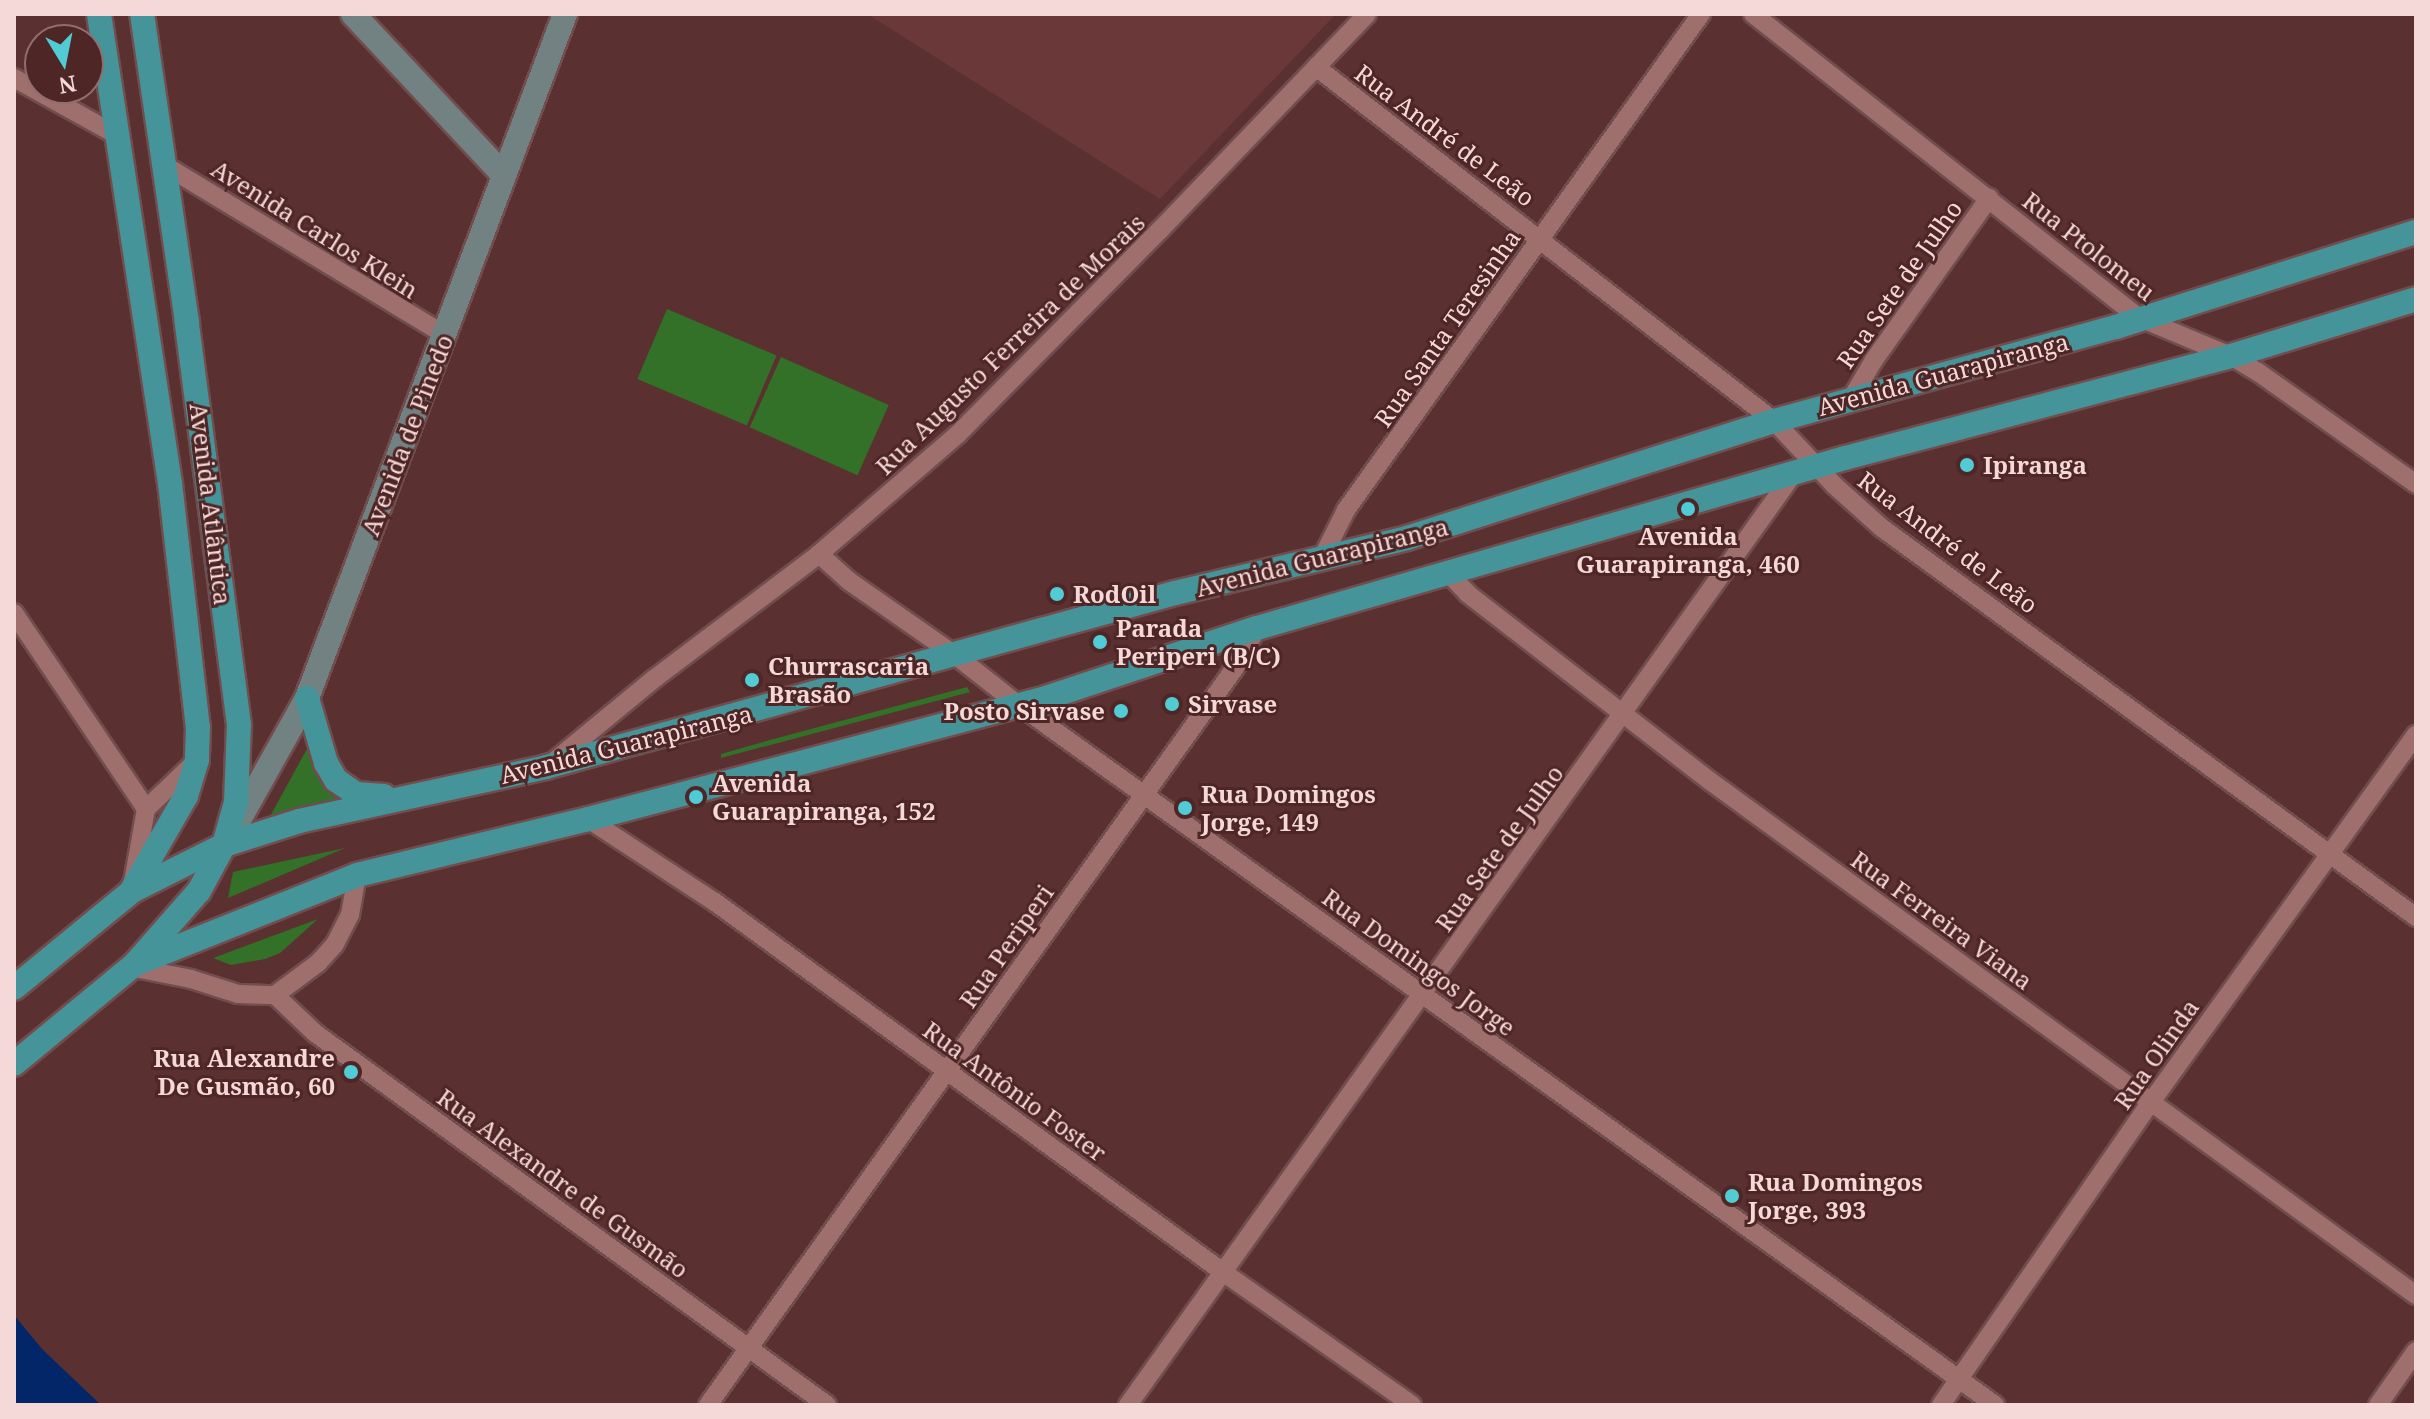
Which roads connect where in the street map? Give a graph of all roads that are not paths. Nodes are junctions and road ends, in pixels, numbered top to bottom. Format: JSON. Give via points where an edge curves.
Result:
{"nodes":[{"id":1,"x":99,"y":14,"type":"edge"},
{"id":2,"x":142,"y":14,"type":"edge"},
{"id":3,"x":353,"y":14,"type":"edge"},
{"id":4,"x":565,"y":14,"type":"edge"},
{"id":5,"x":1367,"y":14,"type":"edge"},
{"id":6,"x":1701,"y":14,"type":"edge"},
{"id":7,"x":1753,"y":14,"type":"edge"},
{"id":8,"x":1316,"y":67,"type":"junction"},
{"id":9,"x":14,"y":78,"type":"edge"},
{"id":10,"x":118,"y":136,"type":"junction"},
{"id":11,"x":161,"y":163,"type":"junction"},
{"id":12,"x":502,"y":173,"type":"junction"},
{"id":13,"x":1989,"y":198,"type":"junction"},
{"id":14,"x":2416,"y":232,"type":"edge"},
{"id":15,"x":1540,"y":237,"type":"junction"},
{"id":16,"x":2416,"y":299,"type":"edge"},
{"id":17,"x":2140,"y":318,"type":"junction"},
{"id":18,"x":445,"y":335,"type":"junction"},
{"id":19,"x":2231,"y":356,"type":"junction"},
{"id":20,"x":1851,"y":399,"type":"junction"},
{"id":21,"x":1774,"y":421,"type":"junction"},
{"id":22,"x":1805,"y":470,"type":"junction"},
{"id":23,"x":2416,"y":484,"type":"edge"},
{"id":24,"x":819,"y":554,"type":"junction"},
{"id":25,"x":1322,"y":558,"type":"junction"},
{"id":26,"x":1448,"y":573,"type":"junction"},
{"id":27,"x":14,"y":613,"type":"edge"},
{"id":28,"x":1257,"y":628,"type":"junction"},
{"id":29,"x":955,"y":655,"type":"junction"},
{"id":30,"x":307,"y":698,"type":"junction"},
{"id":31,"x":1016,"y":703,"type":"junction"},
{"id":32,"x":1624,"y":714,"type":"junction"},
{"id":33,"x":2416,"y":734,"type":"edge"},
{"id":34,"x":197,"y":760,"type":"junction"},
{"id":35,"x":546,"y":767,"type":"junction"},
{"id":36,"x":1144,"y":794,"type":"junction"},
{"id":37,"x":398,"y":797,"type":"junction"},
{"id":38,"x":146,"y":809,"type":"junction"},
{"id":39,"x":588,"y":819,"type":"junction"},
{"id":40,"x":224,"y":845,"type":"junction"},
{"id":41,"x":2328,"y":854,"type":"junction"},
{"id":42,"x":357,"y":875,"type":"junction"},
{"id":43,"x":132,"y":891,"type":"junction"},
{"id":44,"x":2416,"y":917,"type":"edge"},
{"id":45,"x":132,"y":965,"type":"junction"},
{"id":46,"x":14,"y":988,"type":"edge"},
{"id":47,"x":1423,"y":994,"type":"junction"},
{"id":48,"x":275,"y":995,"type":"junction"},
{"id":49,"x":14,"y":1064,"type":"edge"},
{"id":50,"x":948,"y":1073,"type":"junction"},
{"id":51,"x":2151,"y":1102,"type":"junction"},
{"id":52,"x":1223,"y":1272,"type":"junction"},
{"id":53,"x":2416,"y":1295,"type":"edge"},
{"id":54,"x":749,"y":1348,"type":"junction"},
{"id":55,"x":2416,"y":1351,"type":"edge"},
{"id":56,"x":1959,"y":1379,"type":"junction"},
{"id":57,"x":708,"y":1405,"type":"edge"},
{"id":58,"x":827,"y":1405,"type":"edge"},
{"id":59,"x":1128,"y":1405,"type":"edge"},
{"id":60,"x":1412,"y":1405,"type":"edge"},
{"id":61,"x":1941,"y":1405,"type":"edge"},
{"id":62,"x":1995,"y":1405,"type":"edge"},
{"id":63,"x":2378,"y":1405,"type":"edge"}],
"edges":[{"from":1,"to":10,"type":"main road","name":"Avenida Atlântica"},
{"from":2,"to":11,"type":"main road","name":"Avenida Atlântica"},
{"from":3,"to":12,"type":"street"},
{"from":4,"to":12,"type":"street","name":"Avenida de Pinedo"},
{"from":5,"to":8,"type":"street","name":"Rua Augusto Ferreira de Morais"},
{"from":6,"to":15,"type":"street","name":"Rua Santa Teresinha"},
{"from":7,"to":13,"type":"street","name":"Rua Ptolomeu"},
{"from":8,"to":15,"type":"street","name":"Rua André de Leão"},
{"from":8,"to":24,"type":"street","name":"Rua Augusto Ferreira de Morais","via":[[958,434]]},
{"from":9,"to":10,"type":"street"},
{"from":10,"to":34,"type":"main road","name":"Avenida Atlântica","via":[[182,573]]},
{"from":11,"to":18,"type":"street","name":"Avenida Carlos Klein"},
{"from":11,"to":40,"type":"main road","name":"Avenida Atlântica","via":[[239,725],[236,802]]},
{"from":12,"to":18,"type":"street","name":"Avenida de Pinedo"},
{"from":13,"to":17,"type":"street","name":"Rua Ptolomeu"},
{"from":13,"to":20,"type":"street","name":"Rua Sete de Julho"},
{"from":14,"to":17,"type":"main road","name":"Avenida Guarapiranga"},
{"from":15,"to":21,"type":"street","name":"Rua André de Leão"},
{"from":15,"to":25,"type":"street","name":"Rua Santa Teresinha","via":[[1346,510]]},
{"from":16,"to":19,"type":"main road","name":"Avenida Guarapiranga"},
{"from":17,"to":19,"type":"street","name":"Rua Ptolomeu"},
{"from":17,"to":20,"type":"main road","name":"Avenida Guarapiranga"},
{"from":18,"to":30,"type":"street","name":"Avenida de Pinedo"},
{"from":19,"to":22,"type":"main road","name":"Avenida Guarapiranga"},
{"from":19,"to":23,"type":"street","name":"Rua Ptolomeu"},
{"from":20,"to":21,"type":"main road","name":"Avenida Guarapiranga"},
{"from":21,"to":22,"type":"street","name":"Rua André de Leão"},
{"from":21,"to":25,"type":"main road","name":"Avenida Guarapiranga","via":[[1480,517]]},
{"from":22,"to":26,"type":"main road","name":"Avenida Guarapiranga"},
{"from":22,"to":32,"type":"street","name":"Rua Sete de Julho"},
{"from":22,"to":41,"type":"street","name":"Rua André de Leão"},
{"from":24,"to":29,"type":"street","name":"Rua Domingos Jorge"},
{"from":24,"to":35,"type":"street","name":"Rua Augusto Ferreira de Morais"},
{"from":25,"to":29,"type":"main road","name":"Avenida Guarapiranga"},
{"from":26,"to":28,"type":"main road","name":"Avenida Guarapiranga"},
{"from":26,"to":32,"type":"street","name":"Rua Ferreira Viana"},
{"from":27,"to":38,"type":"street"},
{"from":28,"to":31,"type":"main road","name":"Avenida Guarapiranga","via":[[1046,698]]},
{"from":28,"to":36,"type":"street","name":"Rua Periperi","via":[[1237,665]]},
{"from":29,"to":31,"type":"street","name":"Rua Domingos Jorge"},
{"from":29,"to":35,"type":"main road","name":"Avenida Guarapiranga"},
{"from":30,"to":37,"type":"main road","via":[[336,780],[356,794]]},
{"from":30,"to":40,"type":"street","name":"Avenida de Pinedo"},
{"from":31,"to":36,"type":"street","name":"Rua Domingos Jorge"},
{"from":31,"to":39,"type":"main road","name":"Avenida Guarapiranga"},
{"from":32,"to":47,"type":"street","name":"Rua Sete de Julho"},
{"from":32,"to":51,"type":"street","name":"Rua Ferreira Viana"},
{"from":33,"to":41,"type":"street","name":"Rua Olinda"},
{"from":34,"to":38,"type":"street"},
{"from":34,"to":43,"type":"main road","name":"Avenida Atlântica","via":[[186,796]]},
{"from":35,"to":37,"type":"main road","name":"Avenida Guarapiranga"},
{"from":36,"to":47,"type":"street","name":"Rua Domingos Jorge"},
{"from":36,"to":50,"type":"street","name":"Rua Periperi"},
{"from":37,"to":40,"type":"main road","name":"Avenida Guarapiranga"},
{"from":38,"to":43,"type":"street"},
{"from":39,"to":42,"type":"main road","name":"Avenida Guarapiranga"},
{"from":39,"to":50,"type":"street","name":"Rua Antônio Foster","via":[[715,902]]},
{"from":40,"to":43,"type":"main road","name":"Avenida Guarapiranga"},
{"from":40,"to":45,"type":"main road","name":"Avenida Atlântica","via":[[199,891]]},
{"from":41,"to":44,"type":"street","name":"Rua André de Leão"},
{"from":41,"to":51,"type":"street","name":"Rua Olinda"},
{"from":42,"to":45,"type":"main road","name":"Avenida Guarapiranga"},
{"from":42,"to":48,"type":"street","via":[[350,915],[335,944]]},
{"from":43,"to":46,"type":"main road"},
{"from":45,"to":48,"type":"street","via":[[238,994]]},
{"from":45,"to":49,"type":"main road"},
{"from":47,"to":52,"type":"street","name":"Rua Sete de Julho"},
{"from":47,"to":56,"type":"street","name":"Rua Domingos Jorge"},
{"from":48,"to":54,"type":"street","name":"Rua Alexandre de Gusmão","via":[[315,1033]]},
{"from":50,"to":52,"type":"street","name":"Rua Antônio Foster"},
{"from":50,"to":54,"type":"street","name":"Rua Periperi"},
{"from":51,"to":53,"type":"street","name":"Rua Ferreira Viana"},
{"from":51,"to":56,"type":"street","name":"Rua Olinda"},
{"from":52,"to":59,"type":"street","name":"Rua Sete de Julho"},
{"from":52,"to":60,"type":"street","name":"Rua Antônio Foster"},
{"from":54,"to":57,"type":"street","name":"Rua Periperi"},
{"from":54,"to":58,"type":"street","name":"Rua Alexandre de Gusmão"},
{"from":55,"to":63,"type":"street"},
{"from":56,"to":61,"type":"street","name":"Rua Olinda"},
{"from":56,"to":62,"type":"street","name":"Rua Domingos Jorge"}]}
